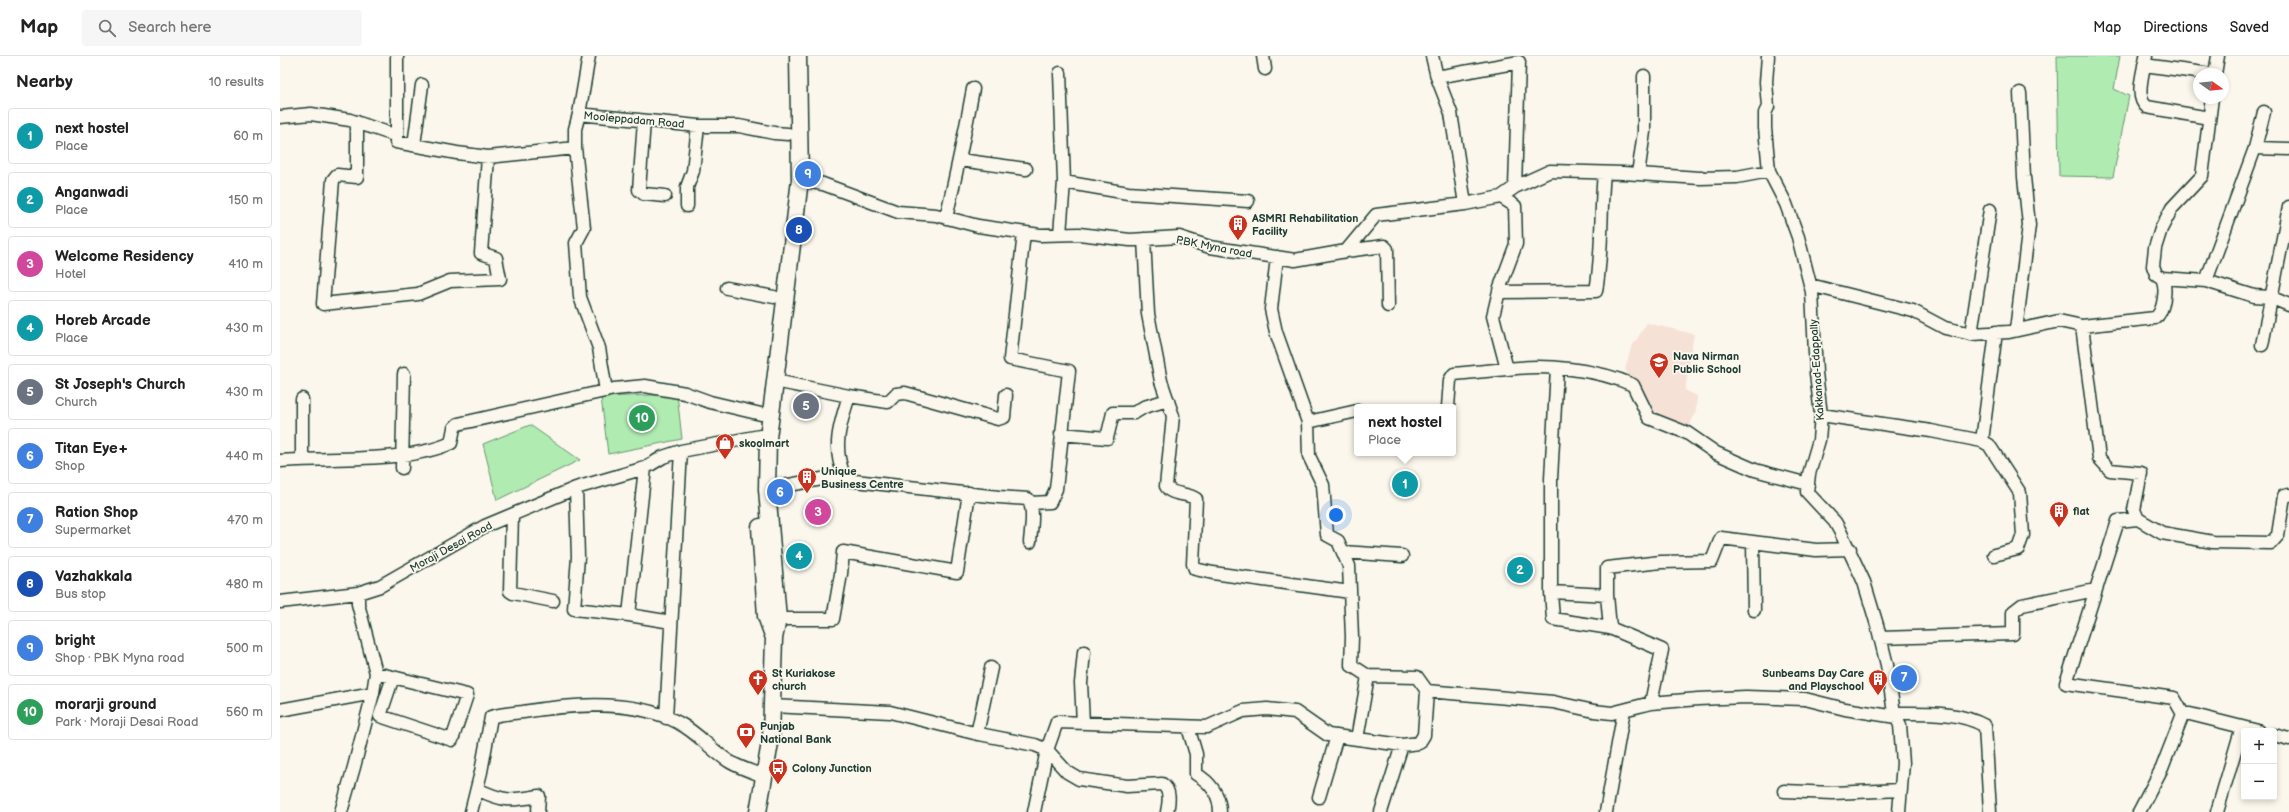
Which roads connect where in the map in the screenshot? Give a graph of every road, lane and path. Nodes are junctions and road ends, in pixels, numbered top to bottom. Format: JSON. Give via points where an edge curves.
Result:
{"nodes":[{"id":1,"x":397,"y":56,"type":"edge"},
{"id":2,"x":589,"y":56,"type":"edge"},
{"id":3,"x":790,"y":56,"type":"edge"},
{"id":4,"x":798,"y":56,"type":"edge"},
{"id":5,"x":1263,"y":56,"type":"edge"},
{"id":6,"x":1432,"y":56,"type":"edge"},
{"id":7,"x":1768,"y":56,"type":"edge"},
{"id":8,"x":2218,"y":56,"type":"edge"},
{"id":9,"x":1519,"y":59,"type":"edge"},
{"id":10,"x":2145,"y":60,"type":"edge"},
{"id":11,"x":2216,"y":68,"type":"edge"},
{"id":12,"x":1265,"y":69,"type":"dead end"},
{"id":13,"x":2193,"y":70,"type":"edge"},
{"id":14,"x":1060,"y":73,"type":"dead end"},
{"id":15,"x":1644,"y":76,"type":"dead end"},
{"id":16,"x":1437,"y":77,"type":"junction"},
{"id":17,"x":422,"y":85,"type":"dead end"},
{"id":18,"x":973,"y":89,"type":"dead end"},
{"id":19,"x":2020,"y":93,"type":"dead end"},
{"id":20,"x":2211,"y":104,"type":"edge"},
{"id":21,"x":2264,"y":112,"type":"dead end"},
{"id":22,"x":579,"y":114,"type":"junction"},
{"id":23,"x":280,"y":117,"type":"edge"},
{"id":24,"x":2210,"y":118,"type":"junction"},
{"id":25,"x":644,"y":121,"type":"junction"},
{"id":26,"x":356,"y":122,"type":"junction"},
{"id":27,"x":698,"y":126,"type":"junction"},
{"id":28,"x":788,"y":134,"type":"junction"},
{"id":29,"x":397,"y":136,"type":"junction"},
{"id":30,"x":414,"y":145,"type":"junction"},
{"id":31,"x":575,"y":148,"type":"junction"},
{"id":32,"x":2255,"y":148,"type":"junction"},
{"id":33,"x":2289,"y":149,"type":"edge"},
{"id":34,"x":488,"y":157,"type":"junction"},
{"id":35,"x":960,"y":160,"type":"junction"},
{"id":36,"x":1026,"y":169,"type":"dead end"},
{"id":37,"x":1768,"y":171,"type":"junction"},
{"id":38,"x":1604,"y":173,"type":"junction"},
{"id":39,"x":1638,"y":174,"type":"junction"},
{"id":40,"x":800,"y":180,"type":"junction"},
{"id":41,"x":1064,"y":182,"type":"junction"},
{"id":42,"x":1515,"y":187,"type":"junction"},
{"id":43,"x":665,"y":196,"type":"dead end"},
{"id":44,"x":1501,"y":197,"type":"junction"},
{"id":45,"x":1248,"y":201,"type":"dead end"},
{"id":46,"x":1465,"y":204,"type":"junction"},
{"id":47,"x":687,"y":206,"type":"dead end"},
{"id":48,"x":2289,"y":208,"type":"edge"},
{"id":49,"x":1990,"y":210,"type":"dead end"},
{"id":50,"x":946,"y":218,"type":"junction"},
{"id":51,"x":1024,"y":233,"type":"junction"},
{"id":52,"x":1060,"y":234,"type":"junction"},
{"id":53,"x":1144,"y":239,"type":"junction"},
{"id":54,"x":1346,"y":251,"type":"junction"},
{"id":55,"x":1277,"y":258,"type":"junction"},
{"id":56,"x":2162,"y":278,"type":"junction"},
{"id":57,"x":2206,"y":281,"type":"junction"},
{"id":58,"x":1810,"y":285,"type":"junction"},
{"id":59,"x":727,"y":288,"type":"dead end"},
{"id":60,"x":1499,"y":292,"type":"junction"},
{"id":61,"x":2270,"y":297,"type":"junction"},
{"id":62,"x":774,"y":298,"type":"junction"},
{"id":63,"x":2289,"y":305,"type":"edge"},
{"id":64,"x":1388,"y":306,"type":"dead end"},
{"id":65,"x":2082,"y":326,"type":"junction"},
{"id":66,"x":2016,"y":330,"type":"junction"},
{"id":67,"x":1996,"y":332,"type":"junction"},
{"id":68,"x":1971,"y":334,"type":"junction"},
{"id":69,"x":2262,"y":345,"type":"dead end"},
{"id":70,"x":1557,"y":368,"type":"junction"},
{"id":71,"x":1507,"y":369,"type":"junction"},
{"id":72,"x":404,"y":374,"type":"dead end"},
{"id":73,"x":775,"y":381,"type":"junction"},
{"id":74,"x":606,"y":391,"type":"junction"},
{"id":75,"x":1006,"y":395,"type":"dead end"},
{"id":76,"x":849,"y":396,"type":"junction"},
{"id":77,"x":302,"y":399,"type":"dead end"},
{"id":78,"x":1168,"y":400,"type":"junction"},
{"id":79,"x":1448,"y":404,"type":"edge"},
{"id":80,"x":1354,"y":412,"type":"edge"},
{"id":81,"x":761,"y":414,"type":"junction"},
{"id":82,"x":1821,"y":415,"type":"junction"},
{"id":83,"x":1308,"y":422,"type":"junction"},
{"id":84,"x":1060,"y":434,"type":"junction"},
{"id":85,"x":760,"y":436,"type":"junction"},
{"id":86,"x":1982,"y":441,"type":"junction"},
{"id":87,"x":681,"y":451,"type":"junction"},
{"id":88,"x":403,"y":455,"type":"junction"},
{"id":89,"x":302,"y":459,"type":"junction"},
{"id":90,"x":280,"y":461,"type":"edge"},
{"id":91,"x":402,"y":468,"type":"dead end"},
{"id":92,"x":645,"y":468,"type":"junction"},
{"id":93,"x":844,"y":475,"type":"junction"},
{"id":94,"x":1808,"y":484,"type":"junction"},
{"id":95,"x":576,"y":488,"type":"junction"},
{"id":96,"x":767,"y":489,"type":"junction"},
{"id":97,"x":968,"y":494,"type":"junction"},
{"id":98,"x":2289,"y":495,"type":"edge"},
{"id":99,"x":1031,"y":503,"type":"junction"},
{"id":100,"x":512,"y":515,"type":"junction"},
{"id":101,"x":2138,"y":519,"type":"junction"},
{"id":102,"x":1030,"y":542,"type":"dead end"},
{"id":103,"x":1752,"y":543,"type":"junction"},
{"id":104,"x":1850,"y":549,"type":"junction"},
{"id":105,"x":1343,"y":552,"type":"junction"},
{"id":106,"x":1402,"y":556,"type":"dead end"},
{"id":107,"x":1994,"y":556,"type":"dead end"},
{"id":108,"x":768,"y":567,"type":"junction"},
{"id":109,"x":2094,"y":590,"type":"junction"},
{"id":110,"x":1350,"y":592,"type":"junction"},
{"id":111,"x":1551,"y":592,"type":"junction"},
{"id":112,"x":358,"y":593,"type":"junction"},
{"id":113,"x":1607,"y":595,"type":"junction"},
{"id":114,"x":553,"y":601,"type":"dead end"},
{"id":115,"x":280,"y":602,"type":"edge"},
{"id":116,"x":1754,"y":610,"type":"dead end"},
{"id":117,"x":629,"y":615,"type":"junction"},
{"id":118,"x":778,"y":619,"type":"junction"},
{"id":119,"x":671,"y":622,"type":"junction"},
{"id":120,"x":1610,"y":628,"type":"junction"},
{"id":121,"x":774,"y":638,"type":"junction"},
{"id":122,"x":1880,"y":638,"type":"junction"},
{"id":123,"x":1084,"y":652,"type":"dead end"},
{"id":124,"x":991,"y":668,"type":"dead end"},
{"id":125,"x":376,"y":673,"type":"junction"},
{"id":126,"x":1368,"y":676,"type":"junction"},
{"id":127,"x":393,"y":677,"type":"junction"},
{"id":128,"x":1427,"y":691,"type":"junction"},
{"id":129,"x":373,"y":693,"type":"junction"},
{"id":130,"x":1651,"y":703,"type":"junction"},
{"id":131,"x":772,"y":706,"type":"junction"},
{"id":132,"x":280,"y":710,"type":"edge"},
{"id":133,"x":1624,"y":710,"type":"junction"},
{"id":134,"x":2183,"y":714,"type":"junction"},
{"id":135,"x":1895,"y":715,"type":"junction"},
{"id":136,"x":666,"y":718,"type":"junction"},
{"id":137,"x":1083,"y":723,"type":"junction"},
{"id":138,"x":1188,"y":727,"type":"junction"},
{"id":139,"x":2242,"y":727,"type":"junction"},
{"id":140,"x":2246,"y":728,"type":"edge"},
{"id":141,"x":977,"y":734,"type":"junction"},
{"id":142,"x":1337,"y":736,"type":"junction"},
{"id":143,"x":2277,"y":736,"type":"edge"},
{"id":144,"x":1358,"y":739,"type":"junction"},
{"id":145,"x":2289,"y":739,"type":"edge"},
{"id":146,"x":1402,"y":745,"type":"junction"},
{"id":147,"x":1047,"y":750,"type":"junction"},
{"id":148,"x":764,"y":776,"type":"junction"},
{"id":149,"x":477,"y":789,"type":"junction"},
{"id":150,"x":1901,"y":790,"type":"junction"},
{"id":151,"x":1784,"y":791,"type":"dead end"},
{"id":152,"x":1319,"y":797,"type":"dead end"},
{"id":153,"x":341,"y":812,"type":"edge"},
{"id":154,"x":471,"y":812,"type":"edge"},
{"id":155,"x":538,"y":812,"type":"edge"},
{"id":156,"x":758,"y":812,"type":"edge"},
{"id":157,"x":1034,"y":812,"type":"edge"},
{"id":158,"x":1167,"y":812,"type":"edge"},
{"id":159,"x":1220,"y":812,"type":"edge"},
{"id":160,"x":1381,"y":812,"type":"edge"},
{"id":161,"x":1606,"y":812,"type":"edge"},
{"id":162,"x":1899,"y":812,"type":"edge"},
{"id":163,"x":1990,"y":812,"type":"edge"},
{"id":164,"x":2139,"y":812,"type":"edge"},
{"id":165,"x":2217,"y":812,"type":"edge"}],
"edges":[{"from":1,"to":29,"type":"street"},
{"from":2,"to":22,"type":"street"},
{"from":3,"to":28,"type":"main road"},
{"from":4,"to":40,"type":"main road"},
{"from":5,"to":12,"type":"street"},
{"from":6,"to":16,"type":"street"},
{"from":7,"to":37,"type":"street","name":"Kakkanad-Edappally","via":[[1768,107],[1765,112],[1765,128]]},
{"from":8,"to":11,"type":"street"},
{"from":9,"to":16,"type":"street"},
{"from":9,"to":42,"type":"street"},
{"from":10,"to":13,"type":"street"},
{"from":10,"to":24,"type":"street","via":[[2140,96],[2144,105]]},
{"from":14,"to":41,"type":"street"},
{"from":15,"to":39,"type":"street","via":[[1644,125]]},
{"from":16,"to":46,"type":"street","via":[[1451,113]]},
{"from":17,"to":30,"type":"street"},
{"from":18,"to":35,"type":"street"},
{"from":19,"to":66,"type":"street","via":[[2029,225]]},
{"from":20,"to":24,"type":"street"},
{"from":21,"to":32,"type":"street"},
{"from":22,"to":25,"type":"street","name":"Mooleppadam Road"},
{"from":22,"to":31,"type":"street","name":"Mooleppadam Road","via":[[575,129]]},
{"from":23,"to":26,"type":"street","via":[[311,114]]},
{"from":24,"to":56,"type":"street","via":[[2202,176],[2172,208],[2160,229],[2153,266],[2156,274]]},
{"from":25,"to":27,"type":"street","name":"Mooleppadam Road"},
{"from":25,"to":43,"type":"street","via":[[639,190],[644,194]]},
{"from":26,"to":29,"type":"street"},
{"from":26,"to":34,"type":"street","via":[[357,177],[337,175],[333,180],[323,304],[418,294],[450,281],[500,279],[496,258],[481,253]]},
{"from":27,"to":28,"type":"street","name":"Mooleppadam Road","via":[[739,126]]},
{"from":27,"to":47,"type":"street","via":[[692,171],[687,187]]},
{"from":28,"to":62,"type":"main road","via":[[790,180]]},
{"from":29,"to":30,"type":"street","via":[[396,142]]},
{"from":30,"to":34,"type":"street"},
{"from":31,"to":34,"type":"street"},
{"from":31,"to":74,"type":"street","name":"Mooleppadam Road","via":[[584,228],[576,243],[580,297],[599,348]]},
{"from":32,"to":33,"type":"street"},
{"from":32,"to":57,"type":"street"},
{"from":35,"to":36,"type":"street"},
{"from":35,"to":50,"type":"street"},
{"from":37,"to":39,"type":"street","via":[[1736,177],[1700,178]]},
{"from":37,"to":58,"type":"street","name":"Kakkanad-Edappally","via":[[1786,204],[1798,237]]},
{"from":38,"to":39,"type":"street"},
{"from":38,"to":42,"type":"street","via":[[1550,171]]},
{"from":38,"to":60,"type":"street","via":[[1600,269],[1596,291]]},
{"from":40,"to":50,"type":"street","name":"PBK Myna road","via":[[823,184],[898,212]]},
{"from":40,"to":73,"type":"main road","via":[[791,236]]},
{"from":41,"to":45,"type":"street","via":[[1128,193]]},
{"from":41,"to":52,"type":"street"},
{"from":42,"to":44,"type":"street"},
{"from":44,"to":46,"type":"street"},
{"from":44,"to":60,"type":"street","via":[[1515,206],[1516,244]]},
{"from":46,"to":54,"type":"street","via":[[1376,214]]},
{"from":48,"to":61,"type":"street"},
{"from":49,"to":68,"type":"street"},
{"from":50,"to":51,"type":"street","name":"PBK Myna road"},
{"from":51,"to":52,"type":"street","name":"PBK Myna road"},
{"from":51,"to":84,"type":"street","via":[[1010,359],[1069,371]]},
{"from":52,"to":53,"type":"street","name":"PBK Myna road"},
{"from":53,"to":55,"type":"street","name":"PBK Myna road","via":[[1179,238],[1210,247]]},
{"from":53,"to":78,"type":"street","via":[[1148,314],[1161,381]]},
{"from":54,"to":55,"type":"street","name":"PBK Myna road","via":[[1296,260]]},
{"from":54,"to":64,"type":"street","name":"PBK Myna road","via":[[1384,246],[1387,249]]},
{"from":55,"to":83,"type":"street","via":[[1271,309],[1276,332]]},
{"from":56,"to":57,"type":"street"},
{"from":56,"to":65,"type":"street","via":[[2164,288],[2161,312],[2155,318]]},
{"from":57,"to":61,"type":"street","via":[[2254,296]]},
{"from":58,"to":68,"type":"street","via":[[1913,311],[1945,328]]},
{"from":58,"to":82,"type":"street","name":"Kakkanad-Edappally"},
{"from":59,"to":62,"type":"street"},
{"from":60,"to":71,"type":"street","via":[[1493,316]]},
{"from":61,"to":63,"type":"street"},
{"from":61,"to":69,"type":"street"},
{"from":62,"to":81,"type":"main road"},
{"from":65,"to":66,"type":"street","via":[[2059,321]]},
{"from":65,"to":101,"type":"street","via":[[2099,458],[2110,470],[2141,473],[2134,510]]},
{"from":66,"to":67,"type":"street"},
{"from":67,"to":68,"type":"street"},
{"from":67,"to":86,"type":"street"},
{"from":70,"to":71,"type":"street","via":[[1532,366]]},
{"from":70,"to":94,"type":"street","via":[[1614,376],[1633,385],[1649,418],[1687,433],[1716,452],[1755,470]]},
{"from":70,"to":111,"type":"street","via":[[1551,479]]},
{"from":71,"to":79,"type":"street","via":[[1454,374],[1450,380]]},
{"from":72,"to":88,"type":"street"},
{"from":73,"to":76,"type":"street"},
{"from":73,"to":96,"type":"main road","via":[[768,438]]},
{"from":74,"to":81,"type":"street","via":[[645,386],[685,393],[710,402]]},
{"from":74,"to":88,"type":"street","via":[[458,424],[454,428],[451,443],[442,448]]},
{"from":75,"to":76,"type":"street","via":[[1004,417],[998,419],[905,393],[896,394],[888,402]]},
{"from":76,"to":93,"type":"street","via":[[837,443],[838,461]]},
{"from":77,"to":89,"type":"street"},
{"from":78,"to":84,"type":"street","via":[[1144,406],[1134,412],[1113,413],[1107,438]]},
{"from":78,"to":110,"type":"street","via":[[1173,416],[1166,486],[1171,492],[1191,495],[1196,499],[1193,564],[1195,569]]},
{"from":80,"to":83,"type":"street"},
{"from":81,"to":85,"type":"main road"},
{"from":82,"to":86,"type":"street"},
{"from":82,"to":94,"type":"street","name":"Kakkanad-Edappally","via":[[1819,440]]},
{"from":83,"to":105,"type":"street","via":[[1309,456],[1323,484],[1327,535],[1338,541]]},
{"from":84,"to":99,"type":"street","via":[[1056,489],[1050,502]]},
{"from":85,"to":87,"type":"street","name":"Moraji Desai Road"},
{"from":85,"to":108,"type":"main road"},
{"from":86,"to":107,"type":"street","via":[[1989,446],[2020,492],[2022,535],[2018,549]]},
{"from":87,"to":92,"type":"street","name":"Moraji Desai Road","via":[[663,457]]},
{"from":87,"to":119,"type":"street"},
{"from":88,"to":89,"type":"street"},
{"from":88,"to":91,"type":"street"},
{"from":89,"to":90,"type":"street"},
{"from":92,"to":95,"type":"street","name":"Moraji Desai Road"},
{"from":92,"to":117,"type":"street"},
{"from":93,"to":96,"type":"street"},
{"from":93,"to":97,"type":"street","via":[[846,480]]},
{"from":94,"to":104,"type":"street","via":[[1807,492],[1835,522]]},
{"from":95,"to":100,"type":"street","name":"Moraji Desai Road"},
{"from":95,"to":117,"type":"street","via":[[578,557],[574,609]]},
{"from":96,"to":108,"type":"main road"},
{"from":97,"to":99,"type":"street","via":[[1028,498]]},
{"from":97,"to":118,"type":"street","via":[[957,572],[843,552],[833,619]]},
{"from":98,"to":101,"type":"street","via":[[2284,496],[2278,535],[2271,544],[2213,542],[2162,533]]},
{"from":99,"to":102,"type":"street"},
{"from":100,"to":112,"type":"street","name":"Moraji Desai Road","via":[[485,526],[380,586]]},
{"from":100,"to":114,"type":"street","via":[[510,591],[513,594]]},
{"from":101,"to":109,"type":"street","via":[[2118,521]]},
{"from":103,"to":104,"type":"street","via":[[1816,550]]},
{"from":103,"to":113,"type":"street","via":[[1721,538],[1712,561],[1661,562],[1608,568]]},
{"from":103,"to":116,"type":"street"},
{"from":104,"to":122,"type":"street","via":[[1864,582]]},
{"from":105,"to":106,"type":"street"},
{"from":105,"to":110,"type":"street","via":[[1349,566]]},
{"from":108,"to":118,"type":"main road"},
{"from":108,"to":121,"type":"main road","via":[[766,616]]},
{"from":109,"to":122,"type":"street","via":[[2022,605],[2013,612],[2013,634]]},
{"from":109,"to":134,"type":"street","via":[[2066,682],[2174,698]]},
{"from":110,"to":126,"type":"street","via":[[1351,665]]},
{"from":111,"to":113,"type":"street"},
{"from":111,"to":120,"type":"street","via":[[1553,619]]},
{"from":112,"to":115,"type":"street","name":"Moraji Desai Road"},
{"from":112,"to":125,"type":"street","via":[[358,604]]},
{"from":113,"to":120,"type":"street"},
{"from":117,"to":119,"type":"street"},
{"from":118,"to":121,"type":"main road"},
{"from":119,"to":136,"type":"street"},
{"from":120,"to":130,"type":"street","via":[[1662,650]]},
{"from":121,"to":131,"type":"main road"},
{"from":122,"to":135,"type":"street"},
{"from":123,"to":137,"type":"street","via":[[1081,683]]},
{"from":124,"to":141,"type":"street"},
{"from":125,"to":127,"type":"street"},
{"from":125,"to":129,"type":"street"},
{"from":126,"to":128,"type":"street","via":[[1417,677]]},
{"from":126,"to":144,"type":"street"},
{"from":127,"to":127,"type":"street","via":[[466,695],[452,740],[380,716]]},
{"from":128,"to":133,"type":"street","via":[[1547,701],[1606,712]]},
{"from":128,"to":146,"type":"street","via":[[1424,735],[1419,743]]},
{"from":129,"to":132,"type":"street"},
{"from":129,"to":153,"type":"street"},
{"from":130,"to":133,"type":"street"},
{"from":130,"to":135,"type":"street","via":[[1746,697],[1805,699],[1845,709]]},
{"from":131,"to":141,"type":"street","via":[[890,712]]},
{"from":131,"to":148,"type":"main road","via":[[771,737]]},
{"from":133,"to":161,"type":"street"},
{"from":134,"to":139,"type":"street"},
{"from":134,"to":164,"type":"street","via":[[2162,768]]},
{"from":135,"to":150,"type":"street","via":[[1900,726],[1903,747]]},
{"from":135,"to":163,"type":"street","via":[[1931,713],[1975,720],[1985,726]]},
{"from":136,"to":148,"type":"street","via":[[692,730],[730,762]]},
{"from":136,"to":149,"type":"street","via":[[623,707],[577,704],[490,717]]},
{"from":137,"to":138,"type":"street"},
{"from":137,"to":147,"type":"street","via":[[1057,722]]},
{"from":138,"to":142,"type":"street","via":[[1207,727],[1243,711],[1267,709],[1295,712],[1328,735]]},
{"from":138,"to":159,"type":"street","via":[[1196,754],[1196,774],[1207,780],[1220,800]]},
{"from":139,"to":140,"type":"street"},
{"from":139,"to":165,"type":"street"},
{"from":141,"to":147,"type":"street"},
{"from":142,"to":144,"type":"street"},
{"from":142,"to":152,"type":"street"},
{"from":143,"to":145,"type":"street"},
{"from":144,"to":146,"type":"street"},
{"from":146,"to":160,"type":"street"},
{"from":147,"to":157,"type":"street"},
{"from":147,"to":158,"type":"street","via":[[1067,772],[1078,779],[1128,786],[1162,784],[1168,792]]},
{"from":148,"to":156,"type":"main road"},
{"from":149,"to":154,"type":"street"},
{"from":149,"to":155,"type":"street","via":[[495,798],[510,801],[539,796]]},
{"from":150,"to":151,"type":"street","via":[[1833,793]]},
{"from":150,"to":162,"type":"street"}]}
